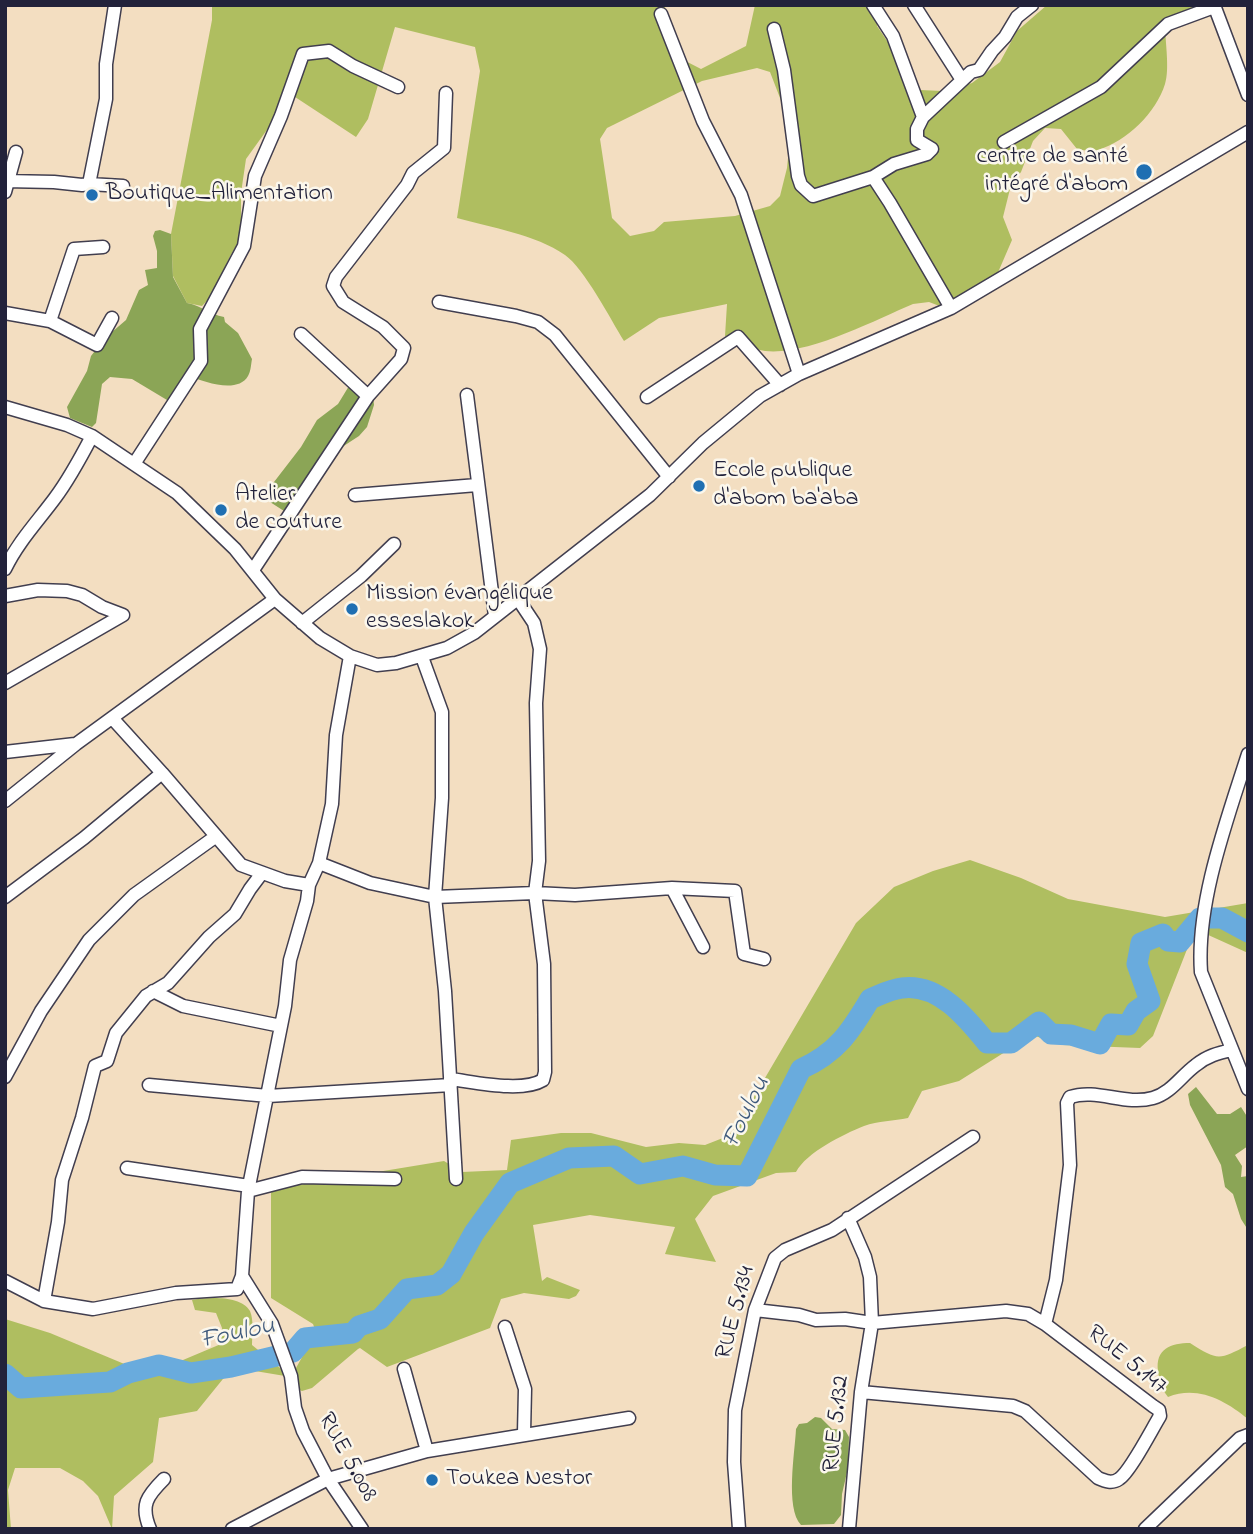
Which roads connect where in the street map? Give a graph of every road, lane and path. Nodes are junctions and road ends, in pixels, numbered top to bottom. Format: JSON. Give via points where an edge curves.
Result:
{"nodes":[{"id":1,"x":115,"y":5,"type":"edge"},
{"id":2,"x":873,"y":5,"type":"edge"},
{"id":3,"x":914,"y":5,"type":"edge"},
{"id":4,"x":1032,"y":5,"type":"edge"},
{"id":5,"x":1214,"y":6,"type":"edge"},
{"id":6,"x":661,"y":13,"type":"dead end"},
{"id":7,"x":774,"y":29,"type":"dead end"},
{"id":8,"x":962,"y":80,"type":"junction"},
{"id":9,"x":398,"y":87,"type":"dead end"},
{"id":10,"x":446,"y":93,"type":"dead end"},
{"id":11,"x":1248,"y":95,"type":"edge"},
{"id":12,"x":923,"y":117,"type":"junction"},
{"id":13,"x":1248,"y":132,"type":"edge"},
{"id":14,"x":1004,"y":142,"type":"dead end"},
{"id":15,"x":16,"y":152,"type":"dead end"},
{"id":16,"x":873,"y":177,"type":"junction"},
{"id":17,"x":89,"y":184,"type":"junction"},
{"id":18,"x":7,"y":185,"type":"edge"},
{"id":19,"x":123,"y":186,"type":"dead end"},
{"id":20,"x":103,"y":247,"type":"dead end"},
{"id":21,"x":439,"y":302,"type":"dead end"},
{"id":22,"x":951,"y":308,"type":"junction"},
{"id":23,"x":5,"y":313,"type":"edge"},
{"id":24,"x":112,"y":318,"type":"dead end"},
{"id":25,"x":50,"y":321,"type":"junction"},
{"id":26,"x":301,"y":334,"type":"dead end"},
{"id":27,"x":799,"y":374,"type":"junction"},
{"id":28,"x":780,"y":385,"type":"junction"},
{"id":29,"x":467,"y":395,"type":"dead end"},
{"id":30,"x":368,"y":396,"type":"junction"},
{"id":31,"x":647,"y":397,"type":"dead end"},
{"id":32,"x":5,"y":407,"type":"edge"},
{"id":33,"x":92,"y":436,"type":"junction"},
{"id":34,"x":134,"y":464,"type":"junction"},
{"id":35,"x":669,"y":477,"type":"junction"},
{"id":36,"x":478,"y":485,"type":"junction"},
{"id":37,"x":355,"y":495,"type":"dead end"},
{"id":38,"x":394,"y":544,"type":"dead end"},
{"id":39,"x":5,"y":569,"type":"edge"},
{"id":40,"x":253,"y":570,"type":"junction"},
{"id":41,"x":5,"y":596,"type":"edge"},
{"id":42,"x":275,"y":599,"type":"junction"},
{"id":43,"x":518,"y":599,"type":"junction"},
{"id":44,"x":495,"y":617,"type":"junction"},
{"id":45,"x":302,"y":623,"type":"junction"},
{"id":46,"x":350,"y":656,"type":"junction"},
{"id":47,"x":422,"y":657,"type":"junction"},
{"id":48,"x":5,"y":684,"type":"edge"},
{"id":49,"x":113,"y":719,"type":"junction"},
{"id":50,"x":76,"y":744,"type":"junction"},
{"id":51,"x":5,"y":752,"type":"edge"},
{"id":52,"x":1248,"y":754,"type":"edge"},
{"id":53,"x":162,"y":773,"type":"junction"},
{"id":54,"x":5,"y":801,"type":"edge"},
{"id":55,"x":215,"y":837,"type":"junction"},
{"id":56,"x":319,"y":863,"type":"junction"},
{"id":57,"x":262,"y":873,"type":"junction"},
{"id":58,"x":309,"y":885,"type":"junction"},
{"id":59,"x":672,"y":888,"type":"junction"},
{"id":60,"x":535,"y":893,"type":"junction"},
{"id":61,"x":5,"y":897,"type":"edge"},
{"id":62,"x":435,"y":897,"type":"junction"},
{"id":63,"x":703,"y":947,"type":"dead end"},
{"id":64,"x":764,"y":959,"type":"dead end"},
{"id":65,"x":153,"y":990,"type":"junction"},
{"id":66,"x":281,"y":1026,"type":"junction"},
{"id":67,"x":1231,"y":1050,"type":"junction"},
{"id":68,"x":5,"y":1077,"type":"edge"},
{"id":69,"x":451,"y":1082,"type":"junction"},
{"id":70,"x":149,"y":1085,"type":"dead end"},
{"id":71,"x":1248,"y":1089,"type":"edge"},
{"id":72,"x":268,"y":1096,"type":"junction"},
{"id":73,"x":973,"y":1137,"type":"dead end"},
{"id":74,"x":127,"y":1168,"type":"dead end"},
{"id":75,"x":395,"y":1179,"type":"dead end"},
{"id":76,"x":456,"y":1179,"type":"dead end"},
{"id":77,"x":248,"y":1188,"type":"junction"},
{"id":78,"x":848,"y":1218,"type":"junction"},
{"id":79,"x":242,"y":1276,"type":"junction"},
{"id":80,"x":5,"y":1282,"type":"edge"},
{"id":81,"x":44,"y":1301,"type":"junction"},
{"id":82,"x":755,"y":1311,"type":"junction"},
{"id":83,"x":872,"y":1323,"type":"junction"},
{"id":84,"x":1045,"y":1324,"type":"junction"},
{"id":85,"x":505,"y":1327,"type":"dead end"},
{"id":86,"x":404,"y":1369,"type":"dead end"},
{"id":87,"x":861,"y":1392,"type":"junction"},
{"id":88,"x":629,"y":1418,"type":"dead end"},
{"id":89,"x":524,"y":1433,"type":"junction"},
{"id":90,"x":1248,"y":1435,"type":"edge"},
{"id":91,"x":426,"y":1451,"type":"junction"},
{"id":92,"x":164,"y":1479,"type":"dead end"},
{"id":93,"x":328,"y":1479,"type":"junction"},
{"id":94,"x":150,"y":1529,"type":"edge"},
{"id":95,"x":232,"y":1529,"type":"edge"},
{"id":96,"x":362,"y":1529,"type":"edge"},
{"id":97,"x":739,"y":1529,"type":"edge"},
{"id":98,"x":849,"y":1529,"type":"edge"},
{"id":99,"x":1145,"y":1529,"type":"edge"}],
"edges":[{"from":1,"to":17,"type":"street","via":[[106,99]]},
{"from":2,"to":12,"type":"street","via":[[893,36]]},
{"from":3,"to":8,"type":"street"},
{"from":4,"to":8,"type":"street","via":[[1017,17],[979,70]]},
{"from":5,"to":11,"type":"street"},
{"from":5,"to":14,"type":"street","via":[[1168,24],[1101,88]]},
{"from":6,"to":27,"type":"street","via":[[703,121],[741,195]]},
{"from":7,"to":16,"type":"street","via":[[801,185],[813,196]]},
{"from":8,"to":12,"type":"street"},
{"from":9,"to":34,"type":"street","via":[[330,51],[303,54],[255,176],[244,246],[200,329],[201,361]]},
{"from":10,"to":30,"type":"street","via":[[444,148],[413,173],[333,286],[343,302],[383,327],[404,348],[401,359]]},
{"from":12,"to":16,"type":"street","via":[[916,140],[932,149]]},
{"from":13,"to":22,"type":"street"},
{"from":15,"to":18,"type":"street"},
{"from":16,"to":22,"type":"street"},
{"from":17,"to":18,"type":"street","via":[[43,181]]},
{"from":17,"to":19,"type":"street"},
{"from":20,"to":25,"type":"street","via":[[74,249]]},
{"from":21,"to":35,"type":"street","via":[[516,316],[555,335]]},
{"from":22,"to":27,"type":"street"},
{"from":23,"to":25,"type":"street"},
{"from":24,"to":25,"type":"street","via":[[97,345]]},
{"from":26,"to":30,"type":"street"},
{"from":27,"to":28,"type":"street"},
{"from":28,"to":31,"type":"street","via":[[738,337]]},
{"from":28,"to":35,"type":"street","via":[[703,443]]},
{"from":29,"to":36,"type":"street"},
{"from":30,"to":40,"type":"street"},
{"from":32,"to":33,"type":"street"},
{"from":33,"to":34,"type":"street"},
{"from":33,"to":39,"type":"street","via":[[69,478]]},
{"from":34,"to":40,"type":"street","via":[[177,493]]},
{"from":35,"to":43,"type":"street"},
{"from":36,"to":37,"type":"street"},
{"from":36,"to":44,"type":"street"},
{"from":38,"to":45,"type":"street"},
{"from":40,"to":42,"type":"street"},
{"from":41,"to":48,"type":"street","via":[[67,591],[123,615]]},
{"from":42,"to":45,"type":"street"},
{"from":42,"to":49,"type":"street"},
{"from":43,"to":44,"type":"street"},
{"from":43,"to":60,"type":"street","via":[[534,623],[540,649]]},
{"from":44,"to":47,"type":"street","via":[[456,643]]},
{"from":45,"to":46,"type":"street"},
{"from":46,"to":47,"type":"street","via":[[377,664]]},
{"from":46,"to":56,"type":"street","via":[[336,735],[332,804]]},
{"from":47,"to":62,"type":"street","via":[[442,712]]},
{"from":49,"to":50,"type":"street"},
{"from":49,"to":53,"type":"street"},
{"from":50,"to":51,"type":"street"},
{"from":50,"to":54,"type":"street"},
{"from":52,"to":67,"type":"street","via":[[1203,917],[1201,972]]},
{"from":53,"to":55,"type":"street"},
{"from":53,"to":61,"type":"street"},
{"from":55,"to":57,"type":"street","via":[[241,865]]},
{"from":55,"to":68,"type":"street","via":[[134,895],[89,940],[41,1011]]},
{"from":56,"to":58,"type":"street"},
{"from":56,"to":62,"type":"street","via":[[370,883]]},
{"from":57,"to":58,"type":"street"},
{"from":57,"to":65,"type":"street","via":[[235,915],[167,983]]},
{"from":58,"to":66,"type":"street","via":[[290,960]]},
{"from":59,"to":60,"type":"street"},
{"from":59,"to":63,"type":"street"},
{"from":59,"to":64,"type":"street","via":[[735,891],[744,954]]},
{"from":60,"to":62,"type":"street"},
{"from":60,"to":69,"type":"street","via":[[544,964],[543,1080],[510,1086]]},
{"from":62,"to":69,"type":"street"},
{"from":65,"to":66,"type":"street","via":[[183,1006]]},
{"from":65,"to":81,"type":"street","via":[[116,1033],[107,1061],[95,1066],[62,1180]]},
{"from":66,"to":72,"type":"street"},
{"from":67,"to":71,"type":"street"},
{"from":67,"to":84,"type":"street","via":[[1204,1060],[1156,1098],[1070,1097],[1070,1165],[1054,1291]]},
{"from":69,"to":72,"type":"street"},
{"from":69,"to":76,"type":"street"},
{"from":70,"to":72,"type":"street"},
{"from":72,"to":77,"type":"street"},
{"from":73,"to":78,"type":"street","name":"RUE 5.134"},
{"from":74,"to":77,"type":"street"},
{"from":75,"to":77,"type":"street","via":[[302,1177]]},
{"from":77,"to":79,"type":"street"},
{"from":78,"to":82,"type":"street","name":"RUE 5.134","via":[[775,1258]]},
{"from":78,"to":83,"type":"street","name":"RUE 5.132","via":[[870,1277]]},
{"from":79,"to":81,"type":"street","via":[[237,1289],[176,1293],[93,1309]]},
{"from":79,"to":93,"type":"street","name":"RUE 5.008","via":[[272,1324],[303,1431]]},
{"from":80,"to":81,"type":"street"},
{"from":82,"to":83,"type":"street","name":"RUE 5.147"},
{"from":82,"to":97,"type":"street","name":"RUE 5.134","via":[[735,1410]]},
{"from":83,"to":84,"type":"street","name":"RUE 5.147","via":[[1017,1311]]},
{"from":83,"to":87,"type":"street","name":"RUE 5.132"},
{"from":84,"to":87,"type":"street","name":"RUE 5.147","via":[[1159,1410],[1160,1416],[1118,1480],[1098,1478],[1025,1411],[1013,1406]]},
{"from":85,"to":89,"type":"street","via":[[525,1389]]},
{"from":86,"to":91,"type":"street"},
{"from":87,"to":98,"type":"street","name":"RUE 5.132"},
{"from":88,"to":89,"type":"street"},
{"from":89,"to":91,"type":"street"},
{"from":90,"to":99,"type":"street"},
{"from":91,"to":93,"type":"street"},
{"from":92,"to":94,"type":"street","via":[[149,1493],[145,1507]]},
{"from":93,"to":95,"type":"street"},
{"from":93,"to":96,"type":"street","name":"RUE 5.008"}]}
